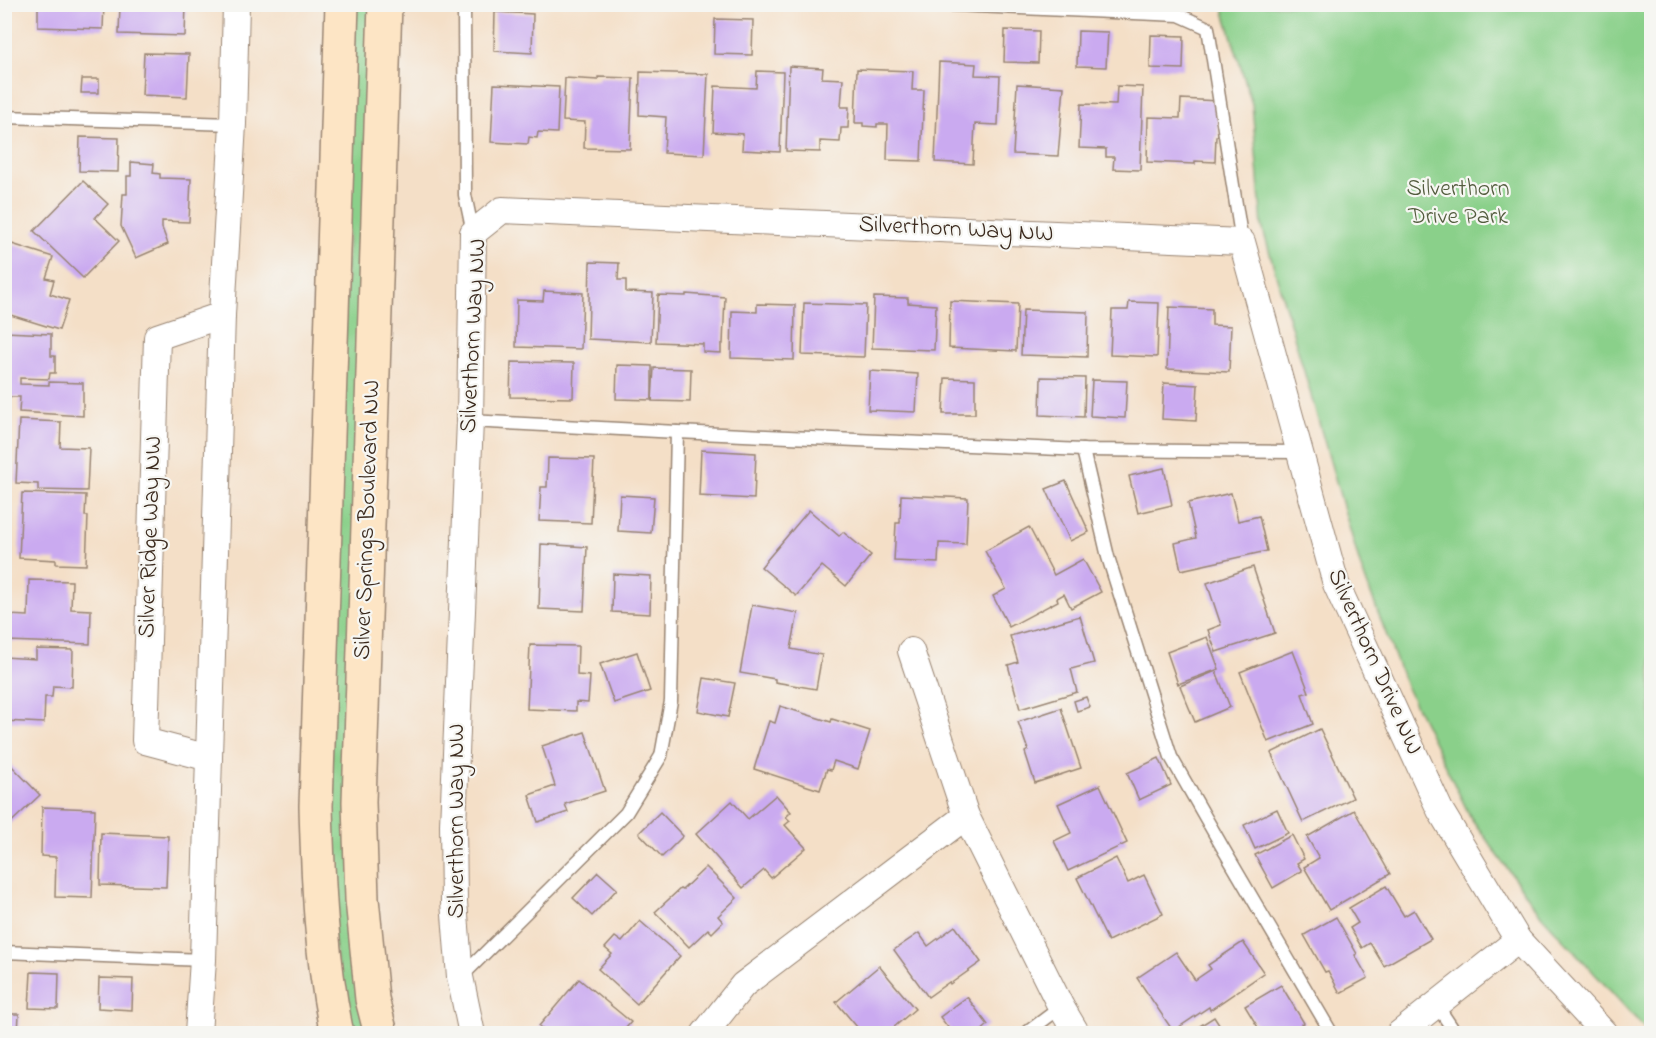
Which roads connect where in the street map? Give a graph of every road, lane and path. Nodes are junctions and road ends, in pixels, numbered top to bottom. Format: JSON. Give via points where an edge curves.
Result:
{"nodes":[{"id":1,"x":236,"y":4,"type":"edge"},
{"id":2,"x":342,"y":4,"type":"edge"},
{"id":3,"x":385,"y":4,"type":"edge"},
{"id":4,"x":464,"y":4,"type":"edge"},
{"id":5,"x":931,"y":4,"type":"edge"},
{"id":6,"x":4,"y":117,"type":"edge"},
{"id":7,"x":233,"y":124,"type":"junction"},
{"id":8,"x":473,"y":233,"type":"junction"},
{"id":9,"x":1242,"y":242,"type":"junction"},
{"id":10,"x":222,"y":315,"type":"junction"},
{"id":11,"x":470,"y":421,"type":"junction"},
{"id":12,"x":677,"y":432,"type":"junction"},
{"id":13,"x":1083,"y":450,"type":"junction"},
{"id":14,"x":1300,"y":452,"type":"junction"},
{"id":15,"x":911,"y":651,"type":"dead end"},
{"id":16,"x":208,"y":758,"type":"junction"},
{"id":17,"x":966,"y":816,"type":"junction"},
{"id":18,"x":1518,"y":940,"type":"junction"},
{"id":19,"x":4,"y":952,"type":"edge"},
{"id":20,"x":203,"y":960,"type":"junction"},
{"id":21,"x":460,"y":977,"type":"junction"},
{"id":22,"x":1436,"y":1004,"type":"junction"},
{"id":23,"x":1061,"y":1007,"type":"junction"},
{"id":24,"x":198,"y":1034,"type":"edge"},
{"id":25,"x":337,"y":1034,"type":"edge"},
{"id":26,"x":381,"y":1034,"type":"edge"},
{"id":27,"x":472,"y":1034,"type":"edge"},
{"id":28,"x":704,"y":1034,"type":"edge"},
{"id":29,"x":1026,"y":1034,"type":"edge"},
{"id":30,"x":1077,"y":1034,"type":"edge"},
{"id":31,"x":1332,"y":1034,"type":"edge"},
{"id":32,"x":1399,"y":1034,"type":"edge"},
{"id":33,"x":1456,"y":1034,"type":"edge"},
{"id":34,"x":1605,"y":1034,"type":"edge"}],
"edges":[{"from":1,"to":7,"type":"street"},
{"from":2,"to":25,"type":"street","name":"Silver Springs Boulevard NW","via":[[316,806],[322,937]]},
{"from":3,"to":26,"type":"street","name":"Silver Springs Boulevard NW","via":[[359,802],[362,899],[372,999]]},
{"from":4,"to":8,"type":"lane","via":[[465,195]]},
{"from":5,"to":9,"type":"lane","via":[[1179,15],[1208,28]]},
{"from":6,"to":7,"type":"lane"},
{"from":7,"to":10,"type":"street"},
{"from":8,"to":9,"type":"street","name":"Silverthorn Way NW","via":[[502,210]]},
{"from":8,"to":11,"type":"street","name":"Silverthorn Way NW"},
{"from":9,"to":14,"type":"street","name":"Silverthorn Drive NW"},
{"from":10,"to":16,"type":"street"},
{"from":10,"to":16,"type":"street","name":"Silver Ridge Way NW","via":[[157,337],[156,349],[145,741]]},
{"from":11,"to":12,"type":"lane"},
{"from":11,"to":21,"type":"street","name":"Silverthorn Way NW","via":[[453,825],[453,902]]},
{"from":12,"to":13,"type":"lane"},
{"from":12,"to":21,"type":"lane","via":[[671,701],[661,756],[626,813]]},
{"from":13,"to":14,"type":"lane"},
{"from":13,"to":31,"type":"lane","via":[[1108,557],[1171,757]]},
{"from":14,"to":18,"type":"street","name":"Silverthorn Drive NW","via":[[1336,584],[1440,810]]},
{"from":15,"to":17,"type":"street"},
{"from":16,"to":20,"type":"street"},
{"from":17,"to":23,"type":"street"},
{"from":17,"to":28,"type":"street","via":[[743,985]]},
{"from":18,"to":22,"type":"street"},
{"from":18,"to":34,"type":"street","name":"Silverthorn Drive NW"},
{"from":19,"to":20,"type":"lane"},
{"from":20,"to":24,"type":"street"},
{"from":21,"to":27,"type":"street","name":"Silverthorn Way NW"},
{"from":22,"to":32,"type":"street"},
{"from":22,"to":33,"type":"lane"},
{"from":23,"to":29,"type":"lane"},
{"from":23,"to":30,"type":"street"}]}
